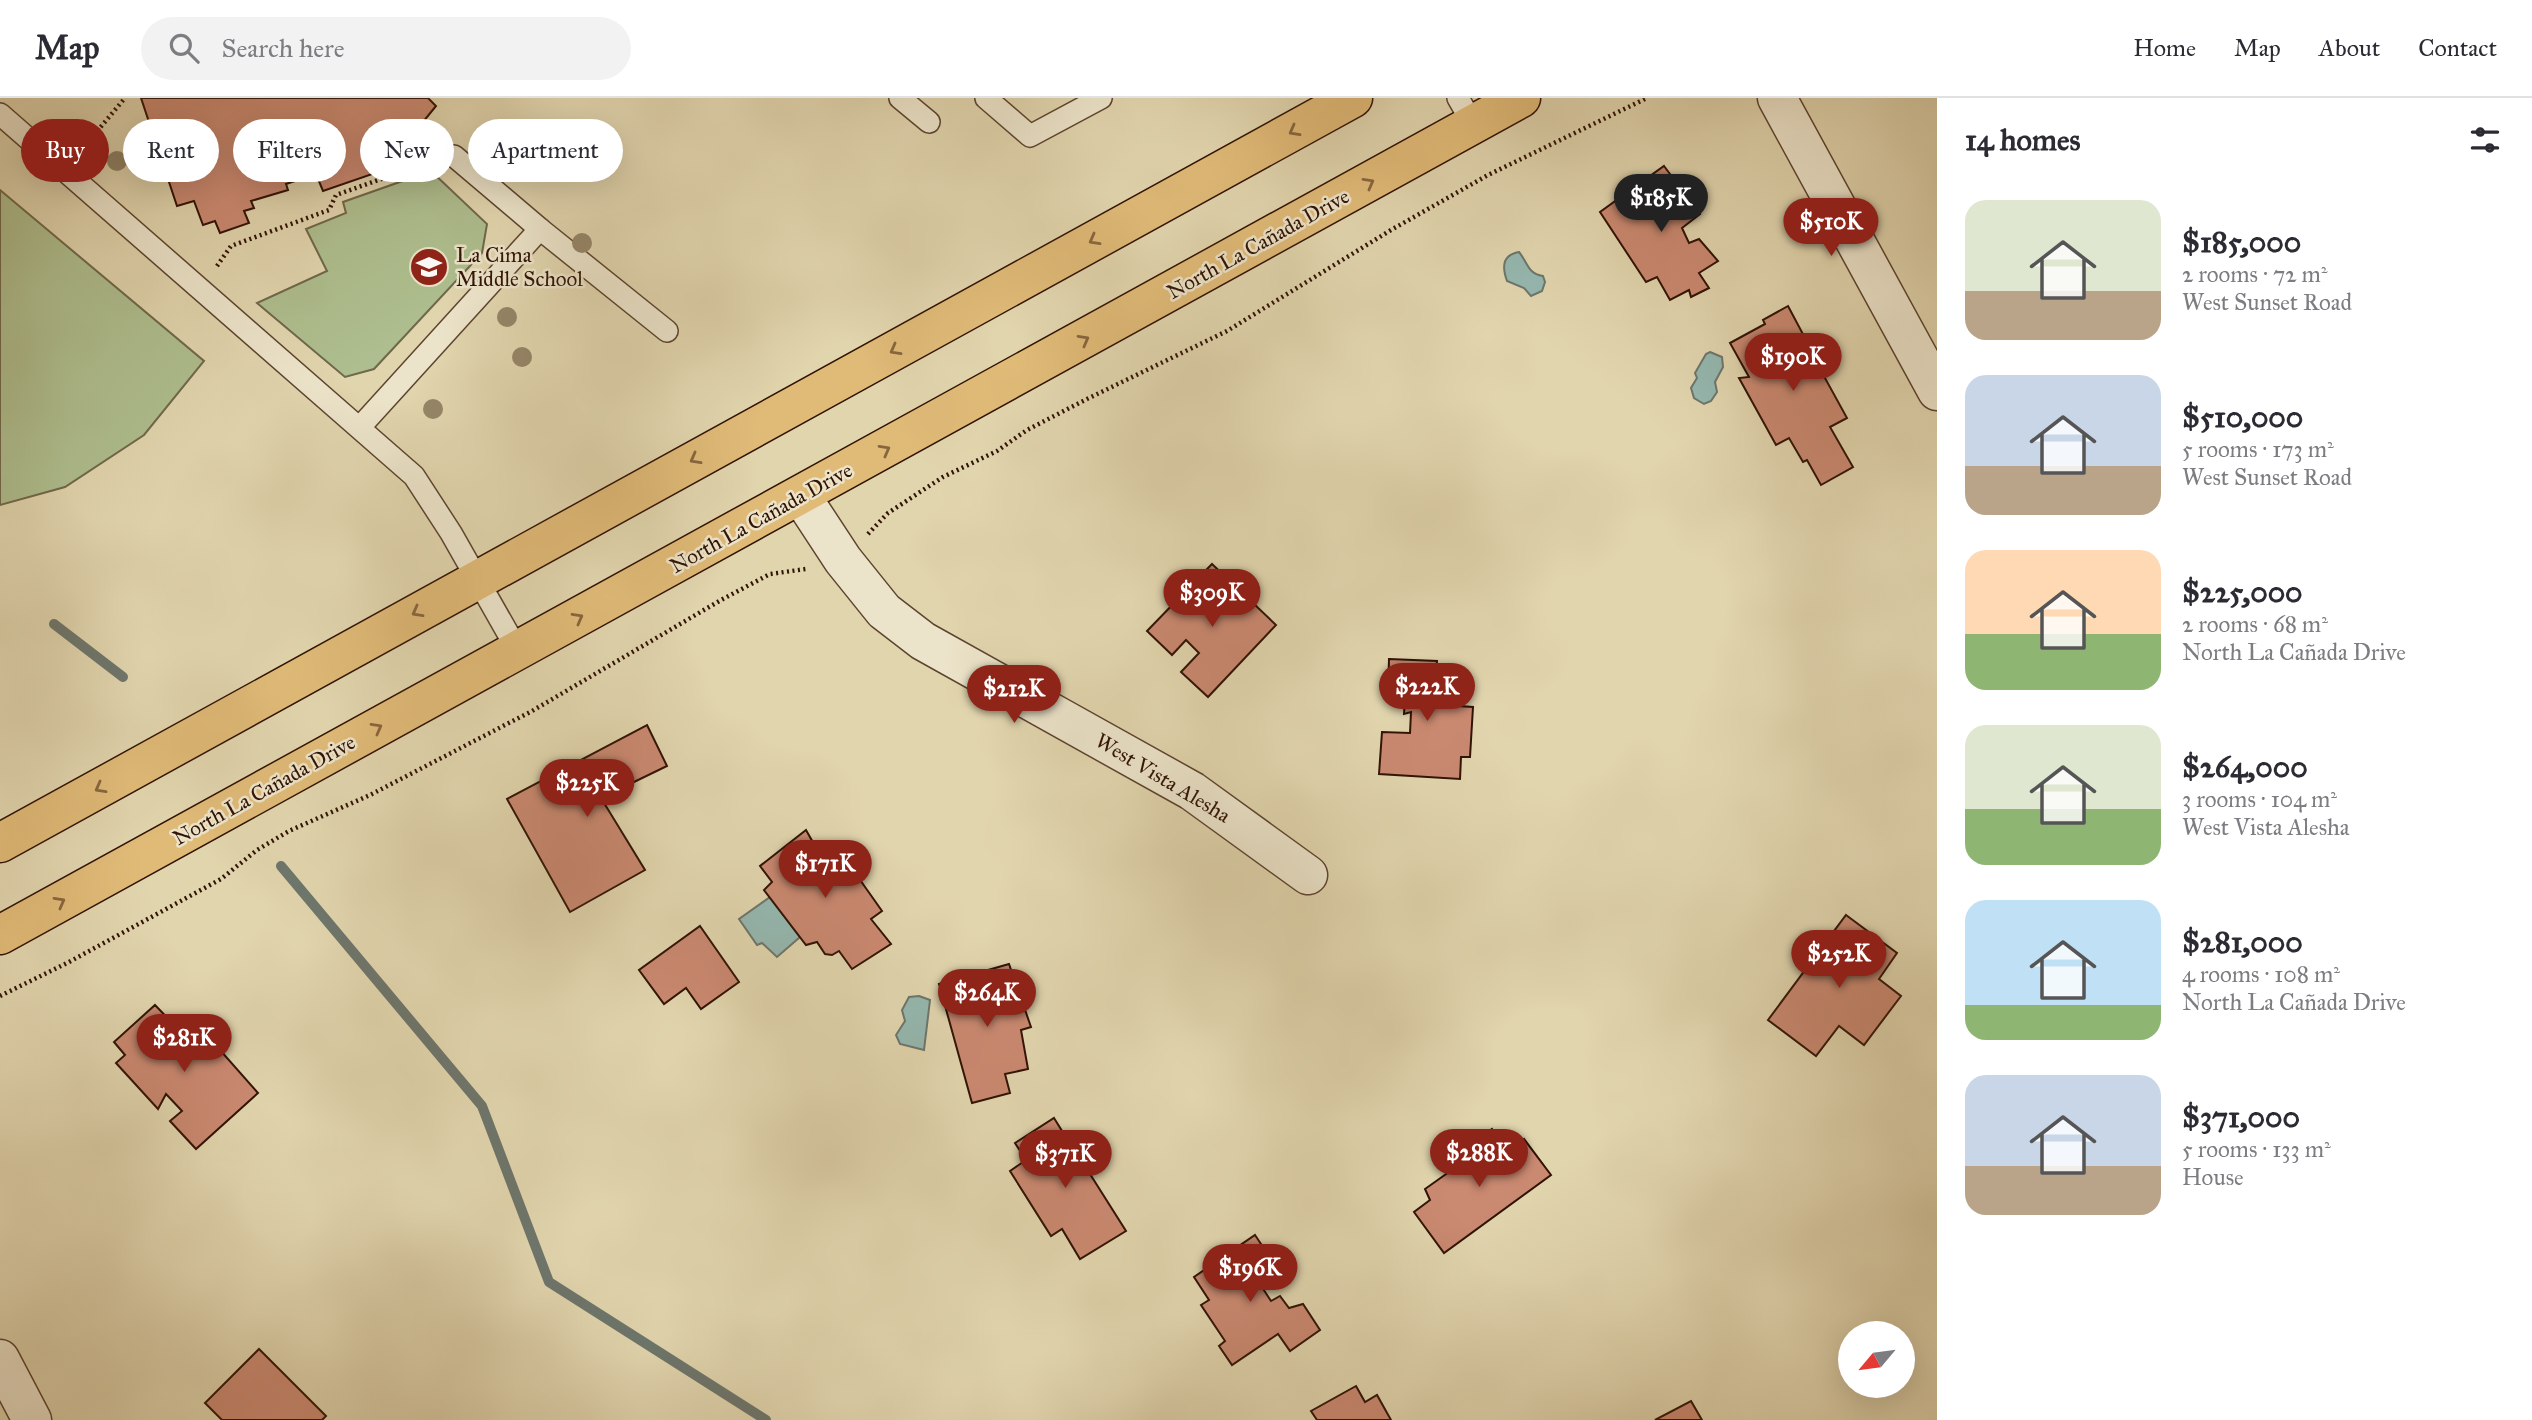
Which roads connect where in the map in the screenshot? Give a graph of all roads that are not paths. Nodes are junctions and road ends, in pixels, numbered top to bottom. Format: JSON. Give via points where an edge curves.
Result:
{"nodes":[{"id":1,"x":900,"y":98,"type":"edge"},
{"id":2,"x":986,"y":98,"type":"edge"},
{"id":3,"x":1101,"y":98,"type":"edge"},
{"id":4,"x":1353,"y":98,"type":"edge"},
{"id":5,"x":1521,"y":98,"type":"edge"},
{"id":6,"x":1777,"y":98,"type":"edge"},
{"id":7,"x":1466,"y":111,"type":"edge"},
{"id":8,"x":0,"y":114,"type":"edge"},
{"id":9,"x":929,"y":122,"type":"dead end"},
{"id":10,"x":454,"y":156,"type":"dead end"},
{"id":11,"x":540,"y":229,"type":"junction"},
{"id":12,"x":667,"y":331,"type":"dead end"},
{"id":13,"x":1937,"y":391,"type":"edge"},
{"id":14,"x":360,"y":427,"type":"junction"},
{"id":15,"x":801,"y":496,"type":"junction"},
{"id":16,"x":477,"y":579,"type":"junction"},
{"id":17,"x":518,"y":651,"type":"junction"},
{"id":18,"x":0,"y":843,"type":"edge"},
{"id":19,"x":1307,"y":875,"type":"dead end"},
{"id":20,"x":0,"y":935,"type":"edge"},
{"id":21,"x":0,"y":1359,"type":"edge"},
{"id":22,"x":32,"y":1420,"type":"edge"}],
"edges":[{"from":1,"to":9,"type":"lane"},
{"from":2,"to":3,"type":"lane","via":[[1030,136]]},
{"from":4,"to":16,"type":"main road","one_way":true},
{"from":5,"to":7,"type":"main road","name":"North La Cañada Drive"},
{"from":6,"to":13,"type":"street"},
{"from":15,"to":7,"type":"main road","name":"North La Cañada Drive","one_way":true},
{"from":8,"to":14,"type":"lane"},
{"from":10,"to":11,"type":"lane"},
{"from":11,"to":12,"type":"lane"},
{"from":11,"to":14,"type":"lane"},
{"from":14,"to":16,"type":"lane","via":[[414,476]]},
{"from":17,"to":15,"type":"main road","name":"North La Cañada Drive","one_way":true},
{"from":15,"to":19,"type":"street","name":"West Vista Alesha","via":[[884,611],[923,641],[1192,791]]},
{"from":16,"to":17,"type":"lane"},
{"from":16,"to":18,"type":"main road","one_way":true},
{"from":20,"to":17,"type":"main road","name":"North La Cañada Drive","one_way":true},
{"from":21,"to":22,"type":"street"}]}
